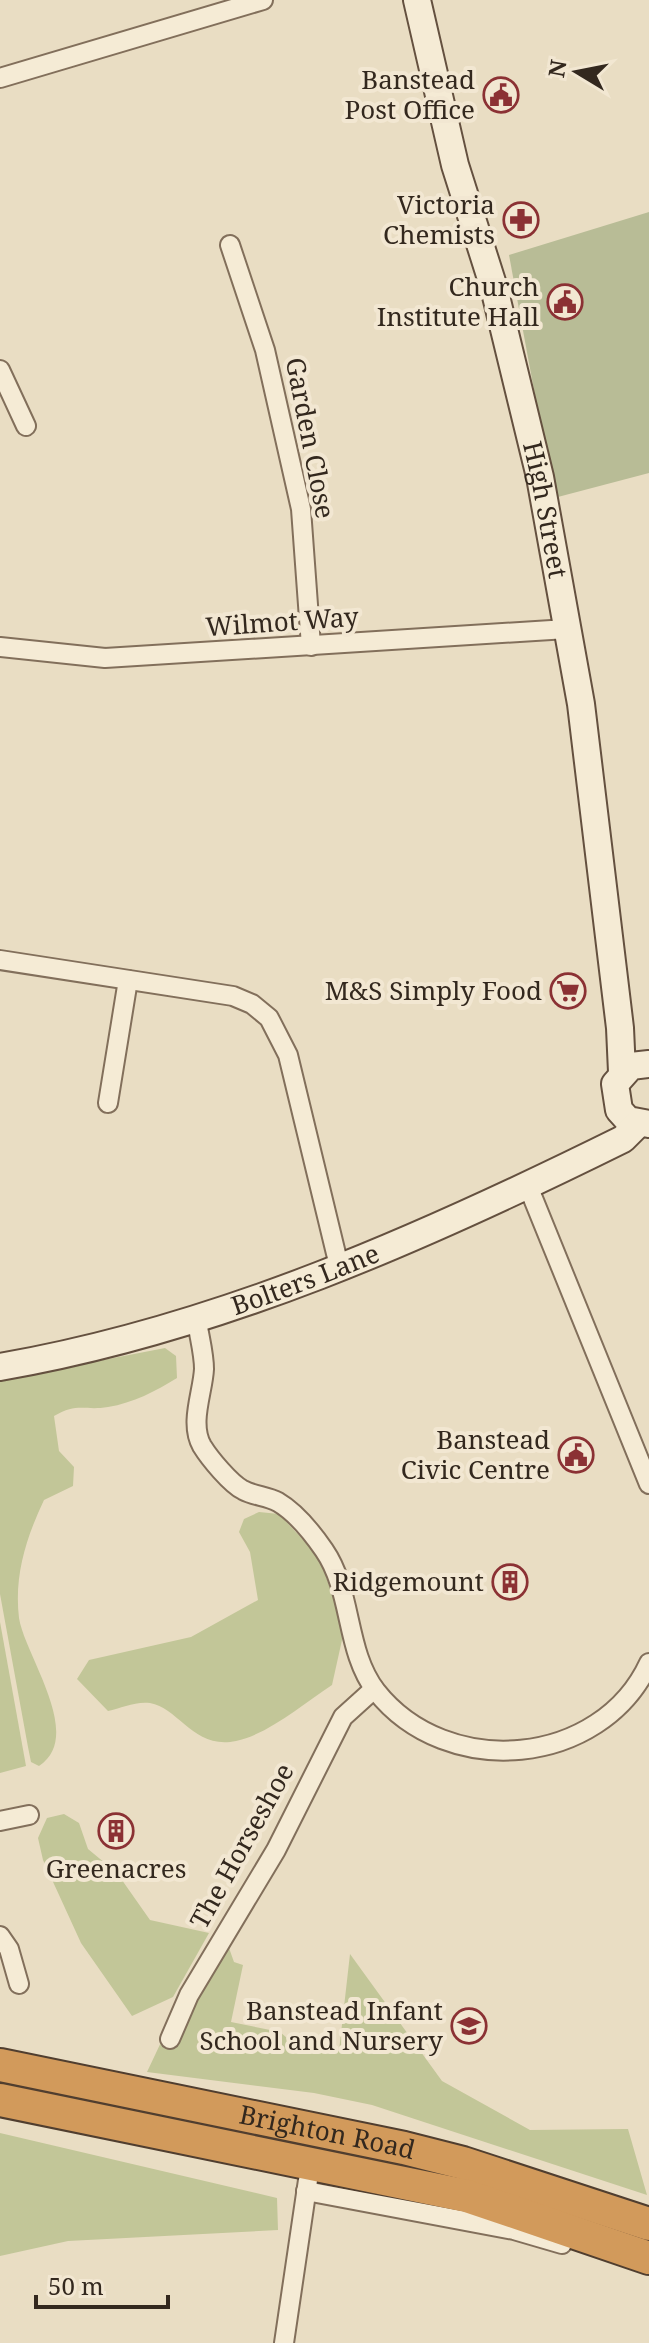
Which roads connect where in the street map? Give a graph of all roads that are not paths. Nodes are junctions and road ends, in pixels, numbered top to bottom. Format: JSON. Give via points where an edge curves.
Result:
{"nodes":[{"id":1,"x":263,"y":0,"type":"edge"},
{"id":2,"x":417,"y":0,"type":"edge"},
{"id":3,"x":0,"y":78,"type":"edge"},
{"id":4,"x":230,"y":245,"type":"dead end"},
{"id":5,"x":0,"y":370,"type":"edge"},
{"id":6,"x":26,"y":426,"type":"dead end"},
{"id":7,"x":567,"y":629,"type":"junction"},
{"id":8,"x":311,"y":646,"type":"junction"},
{"id":9,"x":0,"y":647,"type":"edge"},
{"id":10,"x":0,"y":960,"type":"edge"},
{"id":11,"x":128,"y":980,"type":"junction"},
{"id":12,"x":620,"y":1028,"type":"junction"},
{"id":13,"x":649,"y":1064,"type":"edge"},
{"id":14,"x":622,"y":1072,"type":"junction"},
{"id":15,"x":615,"y":1098,"type":"junction"},
{"id":16,"x":108,"y":1103,"type":"dead end"},
{"id":17,"x":644,"y":1124,"type":"edge"},
{"id":18,"x":595,"y":1153,"type":"junction"},
{"id":19,"x":528,"y":1186,"type":"junction"},
{"id":20,"x":339,"y":1266,"type":"junction"},
{"id":21,"x":197,"y":1321,"type":"junction"},
{"id":22,"x":0,"y":1367,"type":"edge"},
{"id":23,"x":649,"y":1484,"type":"edge"},
{"id":24,"x":649,"y":1663,"type":"edge"},
{"id":25,"x":374,"y":1689,"type":"junction"},
{"id":26,"x":29,"y":1815,"type":"dead end"},
{"id":27,"x":0,"y":1821,"type":"edge"},
{"id":28,"x":0,"y":1936,"type":"edge"},
{"id":29,"x":19,"y":1984,"type":"dead end"},
{"id":30,"x":170,"y":2039,"type":"dead end"},
{"id":31,"x":0,"y":2065,"type":"edge"},
{"id":32,"x":0,"y":2100,"type":"edge"},
{"id":33,"x":308,"y":2176,"type":"junction"},
{"id":34,"x":649,"y":2224,"type":"edge"},
{"id":35,"x":649,"y":2258,"type":"edge"},
{"id":36,"x":649,"y":2272,"type":"edge"},
{"id":37,"x":284,"y":2343,"type":"edge"}],
"edges":[{"from":1,"to":3,"type":"street"},
{"from":2,"to":7,"type":"main road","name":"High Street","via":[[455,165],[494,288],[540,477]]},
{"from":4,"to":8,"type":"street","name":"Garden Close","via":[[265,350],[301,509]]},
{"from":5,"to":6,"type":"street"},
{"from":7,"to":8,"type":"street","name":"Wilmot Way"},
{"from":7,"to":12,"type":"main road","name":"High Street","via":[[590,768]]},
{"from":8,"to":9,"type":"street","name":"Wilmot Way","via":[[105,658]]},
{"from":10,"to":11,"type":"street"},
{"from":11,"to":16,"type":"street"},
{"from":11,"to":20,"type":"street","via":[[233,996],[269,1018],[288,1055]]},
{"from":12,"to":13,"type":"main road"},
{"from":12,"to":14,"type":"main road","name":"High Street"},
{"from":13,"to":14,"type":"main road"},
{"from":14,"to":15,"type":"main road","name":"High Street"},
{"from":15,"to":17,"type":"main road","via":[[628,1120]]},
{"from":15,"to":18,"type":"main road","name":"High Street"},
{"from":17,"to":18,"type":"main road","name":"Bolters Lane"},
{"from":18,"to":19,"type":"main road","name":"Bolters Lane"},
{"from":19,"to":20,"type":"main road","name":"Bolters Lane"},
{"from":19,"to":23,"type":"street"},
{"from":20,"to":21,"type":"main road","name":"Bolters Lane"},
{"from":21,"to":22,"type":"main road","name":"Bolters Lane"},
{"from":21,"to":25,"type":"street","via":[[204,1368],[197,1410],[201,1445],[241,1489],[278,1502],[325,1550],[343,1587],[357,1647]]},
{"from":24,"to":25,"type":"street","via":[[638,1687],[600,1724],[568,1741],[515,1752],[456,1744],[424,1731]]},
{"from":25,"to":30,"type":"street","name":"The Horseshoe","via":[[343,1717],[276,1850],[189,1995]]},
{"from":26,"to":27,"type":"street"},
{"from":28,"to":29,"type":"street"},
{"from":31,"to":34,"type":"highway","name":"Brighton Road","via":[[404,2148]]},
{"from":32,"to":33,"type":"highway","name":"Brighton Road"},
{"from":33,"to":35,"type":"highway","name":"Brighton Road","via":[[467,2196]]},
{"from":33,"to":36,"type":"street","name":"Brighton Road"},
{"from":33,"to":37,"type":"street"}]}
